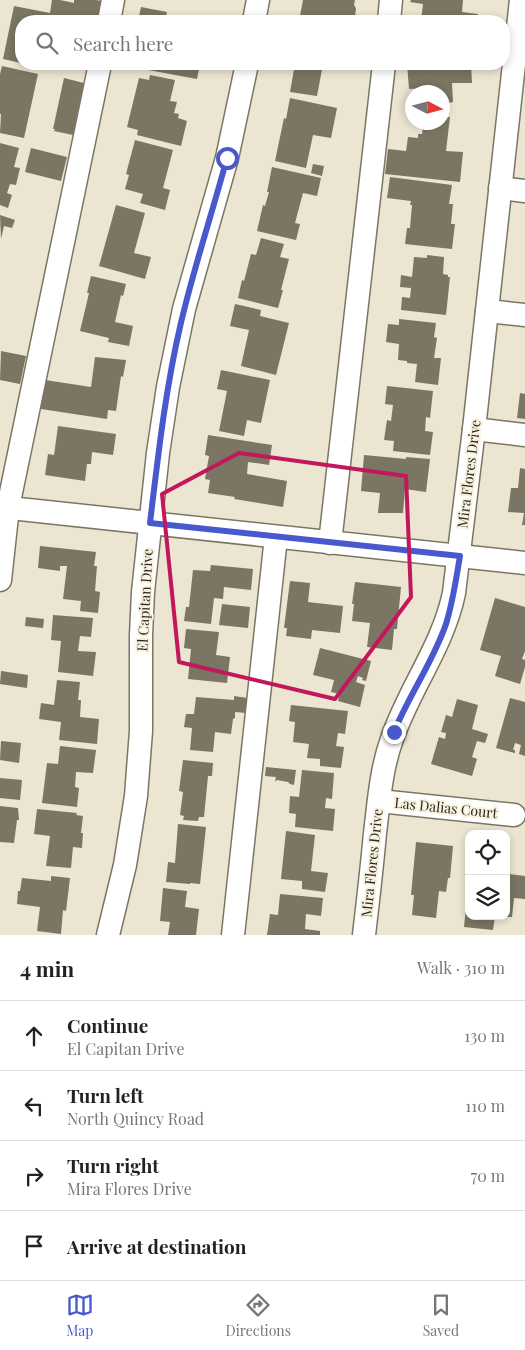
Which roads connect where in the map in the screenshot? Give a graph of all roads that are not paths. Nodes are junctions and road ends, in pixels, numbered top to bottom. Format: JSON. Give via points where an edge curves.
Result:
{"nodes":[{"id":1,"x":113,"y":0,"type":"edge"},
{"id":2,"x":258,"y":0,"type":"edge"},
{"id":3,"x":391,"y":0,"type":"edge"},
{"id":4,"x":521,"y":0,"type":"edge"},
{"id":5,"x":110,"y":15,"type":"edge"},
{"id":6,"x":255,"y":15,"type":"edge"},
{"id":7,"x":390,"y":15,"type":"edge"},
{"id":8,"x":519,"y":66,"type":"edge"},
{"id":9,"x":99,"y":70,"type":"edge"},
{"id":10,"x":246,"y":70,"type":"edge"},
{"id":11,"x":383,"y":70,"type":"edge"},
{"id":12,"x":500,"y":188,"type":"junction"},
{"id":13,"x":525,"y":191,"type":"edge"},
{"id":14,"x":486,"y":311,"type":"junction"},
{"id":15,"x":525,"y":315,"type":"edge"},
{"id":16,"x":474,"y":429,"type":"junction"},
{"id":17,"x":525,"y":435,"type":"edge"},
{"id":18,"x":4,"y":507,"type":"edge"},
{"id":19,"x":150,"y":523,"type":"junction"},
{"id":20,"x":276,"y":537,"type":"junction"},
{"id":21,"x":330,"y":543,"type":"junction"},
{"id":22,"x":460,"y":556,"type":"junction"},
{"id":23,"x":525,"y":563,"type":"edge"},
{"id":24,"x":0,"y":580,"type":"edge"},
{"id":25,"x":379,"y":801,"type":"junction"},
{"id":26,"x":514,"y":814,"type":"dead end"},
{"id":27,"x":108,"y":935,"type":"edge"},
{"id":28,"x":233,"y":935,"type":"edge"},
{"id":29,"x":364,"y":935,"type":"edge"}],
"edges":[{"from":1,"to":5,"type":"street"},
{"from":2,"to":6,"type":"street"},
{"from":3,"to":7,"type":"street"},
{"from":4,"to":8,"type":"street","name":"Mira Flores Drive"},
{"from":8,"to":12,"type":"street","name":"Mira Flores Drive"},
{"from":9,"to":18,"type":"street"},
{"from":10,"to":19,"type":"street","name":"El Capitan Drive","via":[[227,158],[180,328],[168,387]]},
{"from":11,"to":21,"type":"street"},
{"from":12,"to":13,"type":"street"},
{"from":12,"to":14,"type":"street","name":"Mira Flores Drive"},
{"from":14,"to":15,"type":"street"},
{"from":14,"to":16,"type":"street","name":"Mira Flores Drive"},
{"from":16,"to":17,"type":"street"},
{"from":16,"to":22,"type":"street","name":"Mira Flores Drive"},
{"from":18,"to":19,"type":"street"},
{"from":18,"to":24,"type":"street"},
{"from":19,"to":20,"type":"street"},
{"from":19,"to":27,"type":"street","name":"El Capitan Drive","via":[[142,614],[138,781],[128,848]]},
{"from":20,"to":21,"type":"street"},
{"from":20,"to":28,"type":"street"},
{"from":21,"to":22,"type":"street"},
{"from":22,"to":23,"type":"street"},
{"from":22,"to":25,"type":"street","name":"Mira Flores Drive","via":[[446,624],[394,732],[385,761]]},
{"from":25,"to":26,"type":"street","name":"Las Dalias Court"},
{"from":25,"to":29,"type":"street","name":"Mira Flores Drive"}]}
